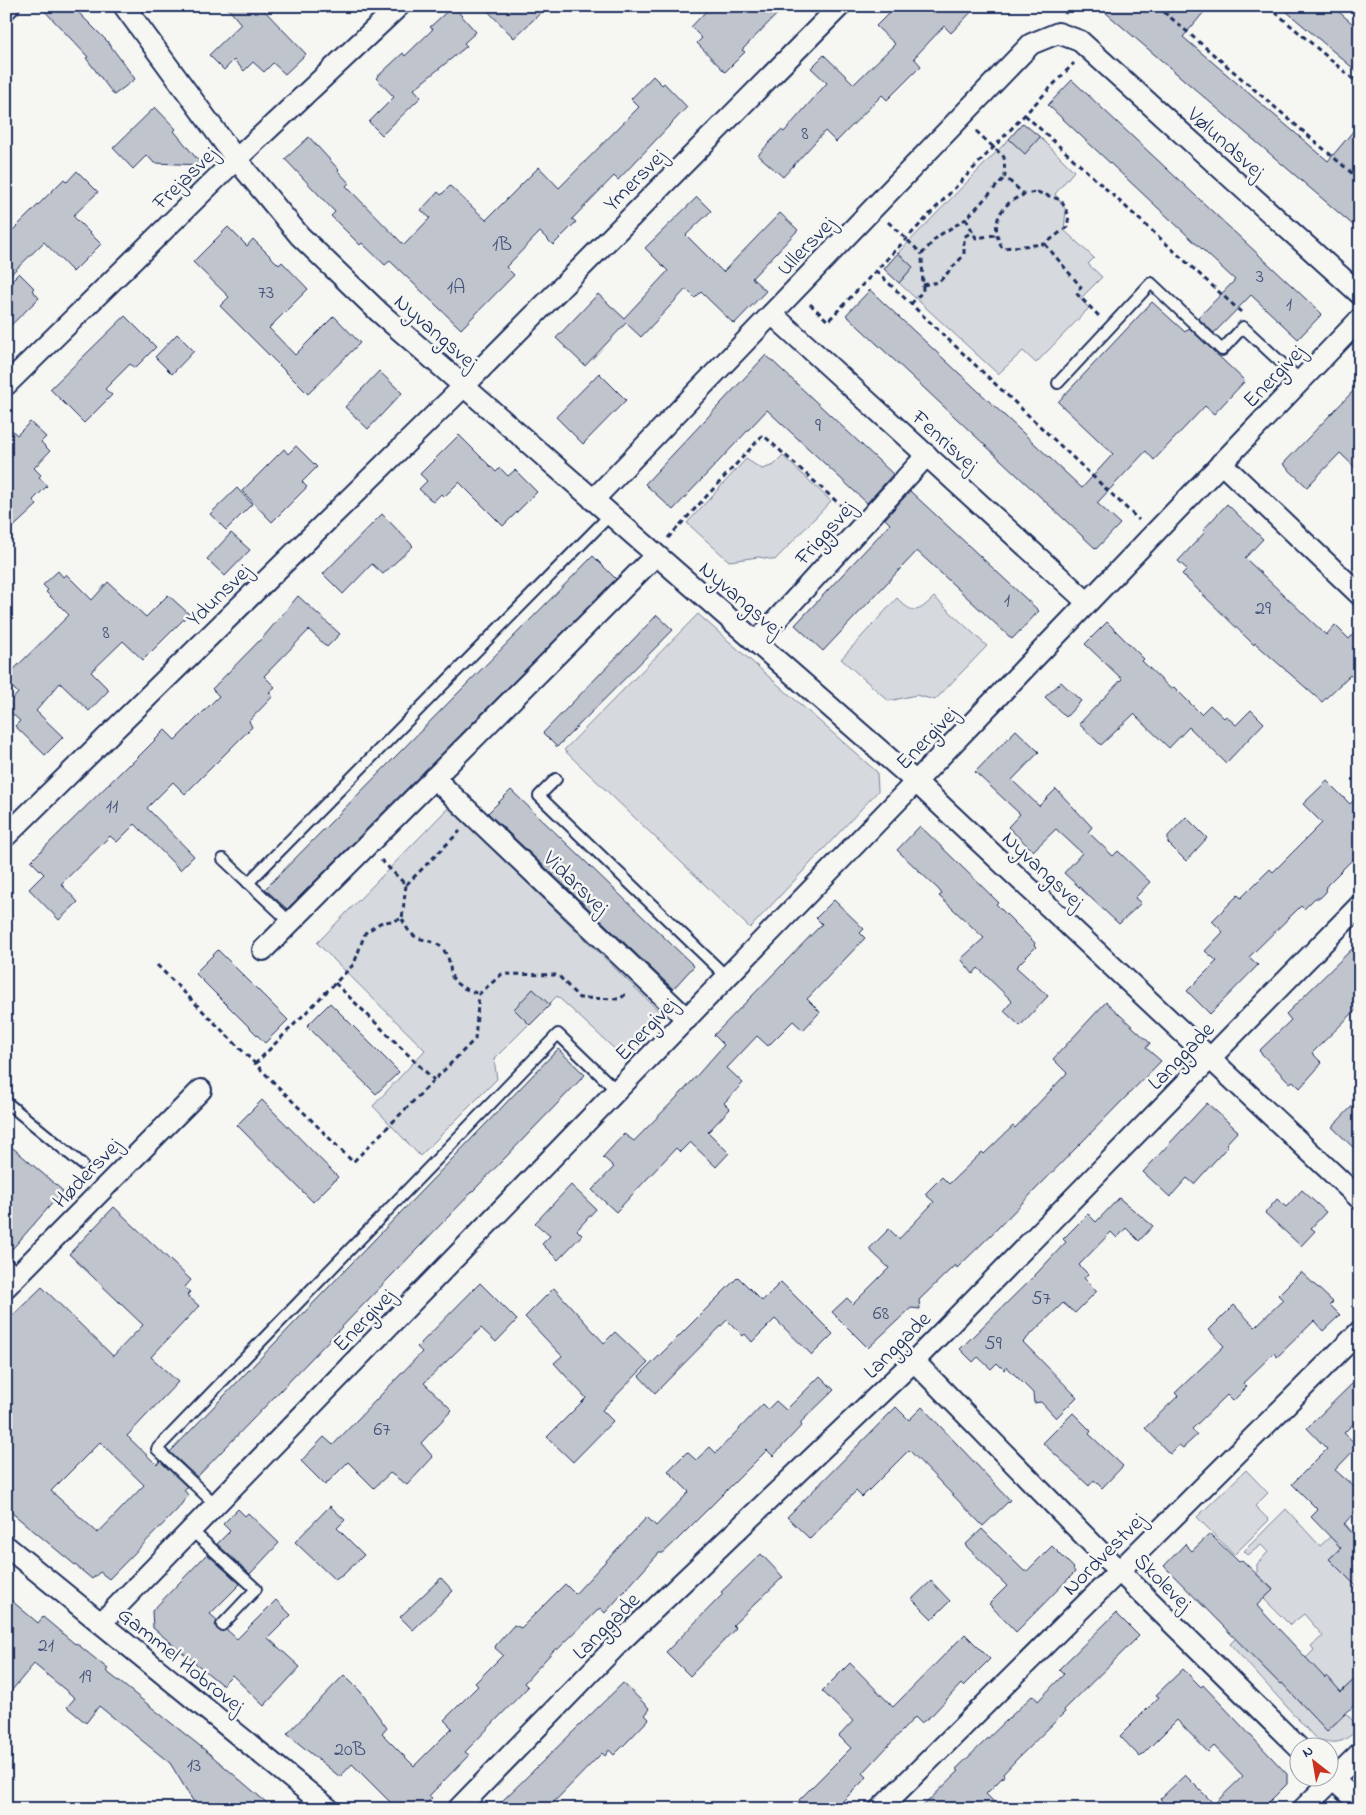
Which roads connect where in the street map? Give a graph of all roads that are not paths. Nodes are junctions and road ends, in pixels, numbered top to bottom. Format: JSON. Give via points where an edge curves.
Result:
{"nodes":[{"id":1,"x":9,"y":6,"type":"edge"},
{"id":2,"x":124,"y":6,"type":"edge"},
{"id":3,"x":399,"y":6,"type":"edge"},
{"id":4,"x":840,"y":6,"type":"edge"},
{"id":5,"x":6,"y":9,"type":"edge"},
{"id":6,"x":1058,"y":33,"type":"joint"},
{"id":7,"x":236,"y":159,"type":"junction"},
{"id":8,"x":1360,"y":294,"type":"edge"},
{"id":9,"x":772,"y":314,"type":"junction"},
{"id":10,"x":1360,"y":319,"type":"edge"},
{"id":11,"x":1300,"y":380,"type":"junction"},
{"id":12,"x":1058,"y":383,"type":"dead end"},
{"id":13,"x":6,"y":386,"type":"edge"},
{"id":14,"x":463,"y":386,"type":"junction"},
{"id":15,"x":928,"y":455,"type":"junction"},
{"id":16,"x":1221,"y":463,"type":"junction"},
{"id":17,"x":593,"y":500,"type":"junction"},
{"id":18,"x":610,"y":515,"type":"junction"},
{"id":19,"x":656,"y":555,"type":"junction"},
{"id":20,"x":1360,"y":596,"type":"edge"},
{"id":21,"x":1087,"y":602,"type":"junction"},
{"id":22,"x":756,"y":642,"type":"junction"},
{"id":23,"x":434,"y":778,"type":"junction"},
{"id":24,"x":556,"y":779,"type":"dead end"},
{"id":25,"x":916,"y":782,"type":"junction"},
{"id":26,"x":6,"y":836,"type":"edge"},
{"id":27,"x":223,"y":859,"type":"dead end"},
{"id":28,"x":248,"y":883,"type":"junction"},
{"id":29,"x":1360,"y":905,"type":"edge"},
{"id":30,"x":290,"y":922,"type":"junction"},
{"id":31,"x":263,"y":950,"type":"dead end"},
{"id":32,"x":727,"y":977,"type":"junction"},
{"id":33,"x":686,"y":1019,"type":"junction"},
{"id":34,"x":1209,"y":1059,"type":"junction"},
{"id":35,"x":201,"y":1090,"type":"dead end"},
{"id":36,"x":617,"y":1091,"type":"junction"},
{"id":37,"x":6,"y":1102,"type":"edge"},
{"id":38,"x":82,"y":1164,"type":"dead end"},
{"id":39,"x":1360,"y":1198,"type":"edge"},
{"id":40,"x":11,"y":1275,"type":"edge"},
{"id":41,"x":1360,"y":1330,"type":"edge"},
{"id":42,"x":914,"y":1361,"type":"junction"},
{"id":43,"x":216,"y":1505,"type":"junction"},
{"id":44,"x":191,"y":1530,"type":"junction"},
{"id":45,"x":6,"y":1546,"type":"edge"},
{"id":46,"x":1119,"y":1570,"type":"junction"},
{"id":47,"x":101,"y":1623,"type":"junction"},
{"id":48,"x":222,"y":1625,"type":"dead end"},
{"id":49,"x":1289,"y":1738,"type":"edge"},
{"id":50,"x":1360,"y":1753,"type":"edge"},
{"id":51,"x":1338,"y":1771,"type":"edge"},
{"id":52,"x":1338,"y":1784,"type":"edge"},
{"id":53,"x":1321,"y":1788,"type":"edge"},
{"id":54,"x":1360,"y":1804,"type":"edge"},
{"id":55,"x":329,"y":1809,"type":"edge"},
{"id":56,"x":458,"y":1809,"type":"edge"},
{"id":57,"x":880,"y":1809,"type":"edge"},
{"id":58,"x":1303,"y":1809,"type":"edge"}],
"edges":[{"from":1,"to":5,"type":"street"},
{"from":2,"to":7,"type":"street","name":"Nyvangsvej"},
{"from":3,"to":7,"type":"street","name":"Frejasvej"},
{"from":4,"to":14,"type":"street","name":"Ymersvej"},
{"from":6,"to":8,"type":"street","name":"Vølundsvej","via":[[1080,41]]},
{"from":6,"to":9,"type":"street","name":"Ullersvej","via":[[1031,44]]},
{"from":7,"to":13,"type":"street","name":"Frejasvej"},
{"from":7,"to":14,"type":"street","name":"Nyvangsvej","via":[[300,236]]},
{"from":9,"to":15,"type":"street","name":"Fenrisvej"},
{"from":9,"to":17,"type":"street","name":"Ullersvej"},
{"from":10,"to":11,"type":"street","name":"Energivej"},
{"from":11,"to":12,"type":"lane","via":[[1243,327],[1222,350],[1151,283]]},
{"from":11,"to":16,"type":"street","name":"Energivej"},
{"from":14,"to":17,"type":"street","name":"Nyvangsvej"},
{"from":14,"to":26,"type":"street","name":"Ydunsvej"},
{"from":15,"to":21,"type":"street","name":"Fenrisvej"},
{"from":15,"to":22,"type":"street","name":"Friggsvej"},
{"from":16,"to":20,"type":"street"},
{"from":16,"to":21,"type":"street","name":"Energivej"},
{"from":17,"to":18,"type":"street","name":"Nyvangsvej"},
{"from":18,"to":19,"type":"street","name":"Nyvangsvej"},
{"from":18,"to":28,"type":"lane"},
{"from":19,"to":22,"type":"street","name":"Nyvangsvej"},
{"from":19,"to":23,"type":"street"},
{"from":21,"to":25,"type":"street","name":"Energivej"},
{"from":22,"to":25,"type":"street","name":"Nyvangsvej"},
{"from":23,"to":30,"type":"street"},
{"from":23,"to":33,"type":"street","name":"Vidarsvej"},
{"from":24,"to":32,"type":"lane","via":[[539,796]]},
{"from":25,"to":32,"type":"street","name":"Energivej"},
{"from":25,"to":34,"type":"street","name":"Nyvangsvej"},
{"from":27,"to":28,"type":"lane"},
{"from":28,"to":30,"type":"lane"},
{"from":29,"to":34,"type":"street","name":"Langgade"},
{"from":30,"to":31,"type":"street"},
{"from":32,"to":33,"type":"street","name":"Energivej"},
{"from":33,"to":36,"type":"street","name":"Energivej"},
{"from":34,"to":39,"type":"street","name":"Nyvangsvej"},
{"from":34,"to":42,"type":"street","name":"Langgade"},
{"from":35,"to":40,"type":"street","name":"Hødersvej"},
{"from":36,"to":43,"type":"street","name":"Energivej"},
{"from":36,"to":43,"type":"lane","via":[[558,1034],[157,1449]]},
{"from":37,"to":38,"type":"lane"},
{"from":41,"to":46,"type":"street","name":"Nordvestvej"},
{"from":42,"to":46,"type":"street","name":"Skolevej"},
{"from":42,"to":56,"type":"street","name":"Langgade","via":[[620,1642]]},
{"from":43,"to":44,"type":"street","name":"Energivej"},
{"from":44,"to":47,"type":"street","name":"Energivej"},
{"from":44,"to":48,"type":"lane","via":[[256,1589]]},
{"from":45,"to":47,"type":"street","name":"Gammel Hobrovej"},
{"from":46,"to":49,"type":"street","name":"Skolevej"},
{"from":46,"to":57,"type":"street","name":"Nordvestvej"},
{"from":47,"to":55,"type":"street","name":"Gammel Hobrovej"},
{"from":50,"to":51,"type":"street"},
{"from":52,"to":54,"type":"street"},
{"from":53,"to":58,"type":"street"}]}
